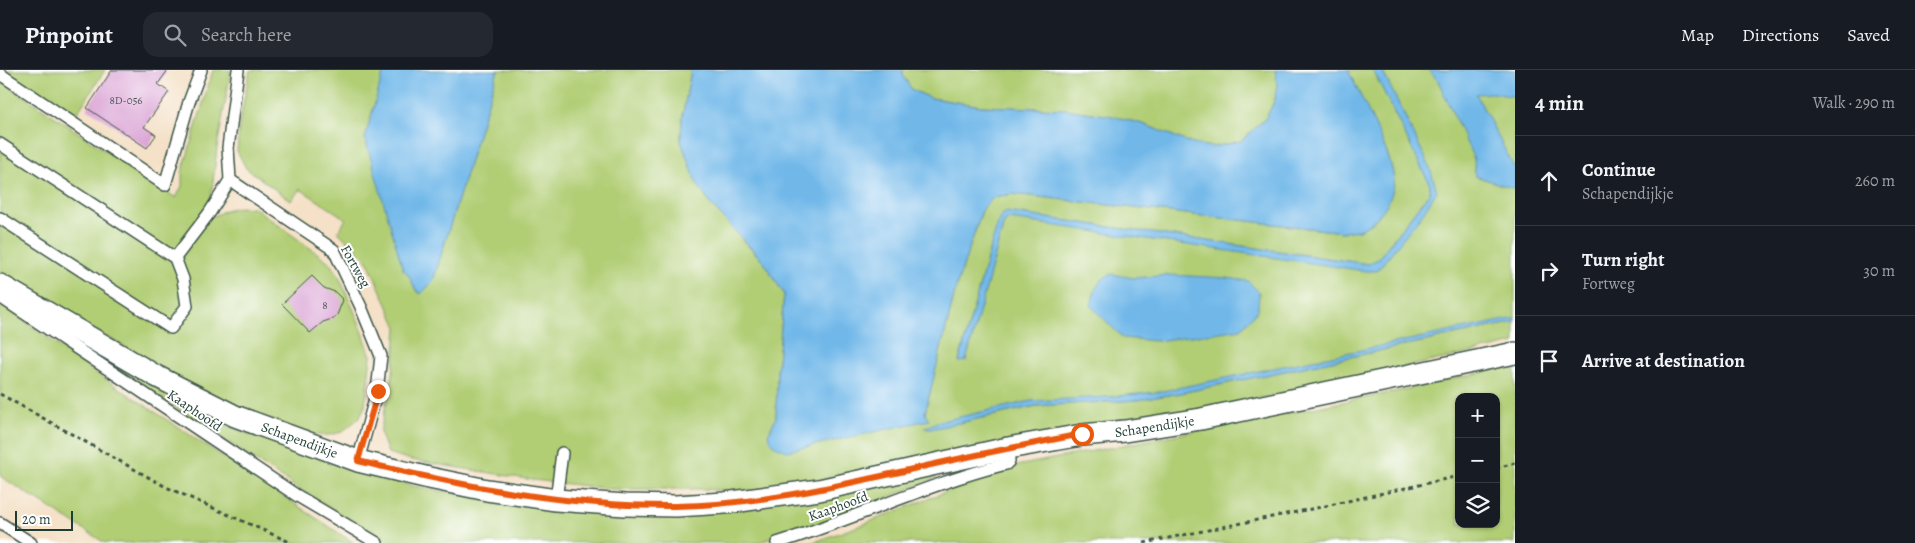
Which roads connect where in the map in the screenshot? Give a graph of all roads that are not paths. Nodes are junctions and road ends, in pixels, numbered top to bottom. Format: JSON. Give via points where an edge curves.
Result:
{"nodes":[{"id":1,"x":201,"y":70,"type":"edge"},
{"id":2,"x":238,"y":70,"type":"edge"},
{"id":3,"x":0,"y":74,"type":"edge"},
{"id":4,"x":0,"y":144,"type":"edge"},
{"id":5,"x":230,"y":180,"type":"junction"},
{"id":6,"x":0,"y":218,"type":"edge"},
{"id":7,"x":175,"y":258,"type":"junction"},
{"id":8,"x":0,"y":285,"type":"edge"},
{"id":9,"x":0,"y":297,"type":"edge"},
{"id":10,"x":1515,"y":353,"type":"edge"},
{"id":11,"x":1008,"y":448,"type":"junction"},
{"id":12,"x":562,"y":453,"type":"dead end"},
{"id":13,"x":358,"y":461,"type":"junction"},
{"id":14,"x":556,"y":500,"type":"junction"},
{"id":15,"x":0,"y":523,"type":"edge"},
{"id":16,"x":31,"y":543,"type":"edge"},
{"id":17,"x":376,"y":543,"type":"edge"},
{"id":18,"x":777,"y":543,"type":"edge"}],
"edges":[{"from":1,"to":3,"type":"lane","via":[[165,185]]},
{"from":2,"to":5,"type":"lane","via":[[228,148]]},
{"from":4,"to":7,"type":"lane"},
{"from":5,"to":7,"type":"lane"},
{"from":5,"to":13,"type":"lane","name":"Fortweg","via":[[334,250],[361,307],[381,356],[378,391]]},
{"from":6,"to":7,"type":"lane","via":[[172,328],[187,306],[183,279]]},
{"from":8,"to":13,"type":"street","name":"Schapendijkje","via":[[156,376],[235,416]]},
{"from":9,"to":17,"type":"lane","name":"Kaaphoofd","via":[[288,489]]},
{"from":10,"to":11,"type":"street","name":"Schapendijkje","via":[[1201,419],[1082,434]]},
{"from":11,"to":14,"type":"street","name":"Schapendijkje","via":[[819,490],[725,503],[676,506]]},
{"from":11,"to":18,"type":"lane","name":"Kaaphoofd","via":[[1009,461],[1006,464]]},
{"from":12,"to":14,"type":"lane"},
{"from":13,"to":14,"type":"street","name":"Schapendijkje","via":[[467,486]]},
{"from":15,"to":16,"type":"lane"}]}
